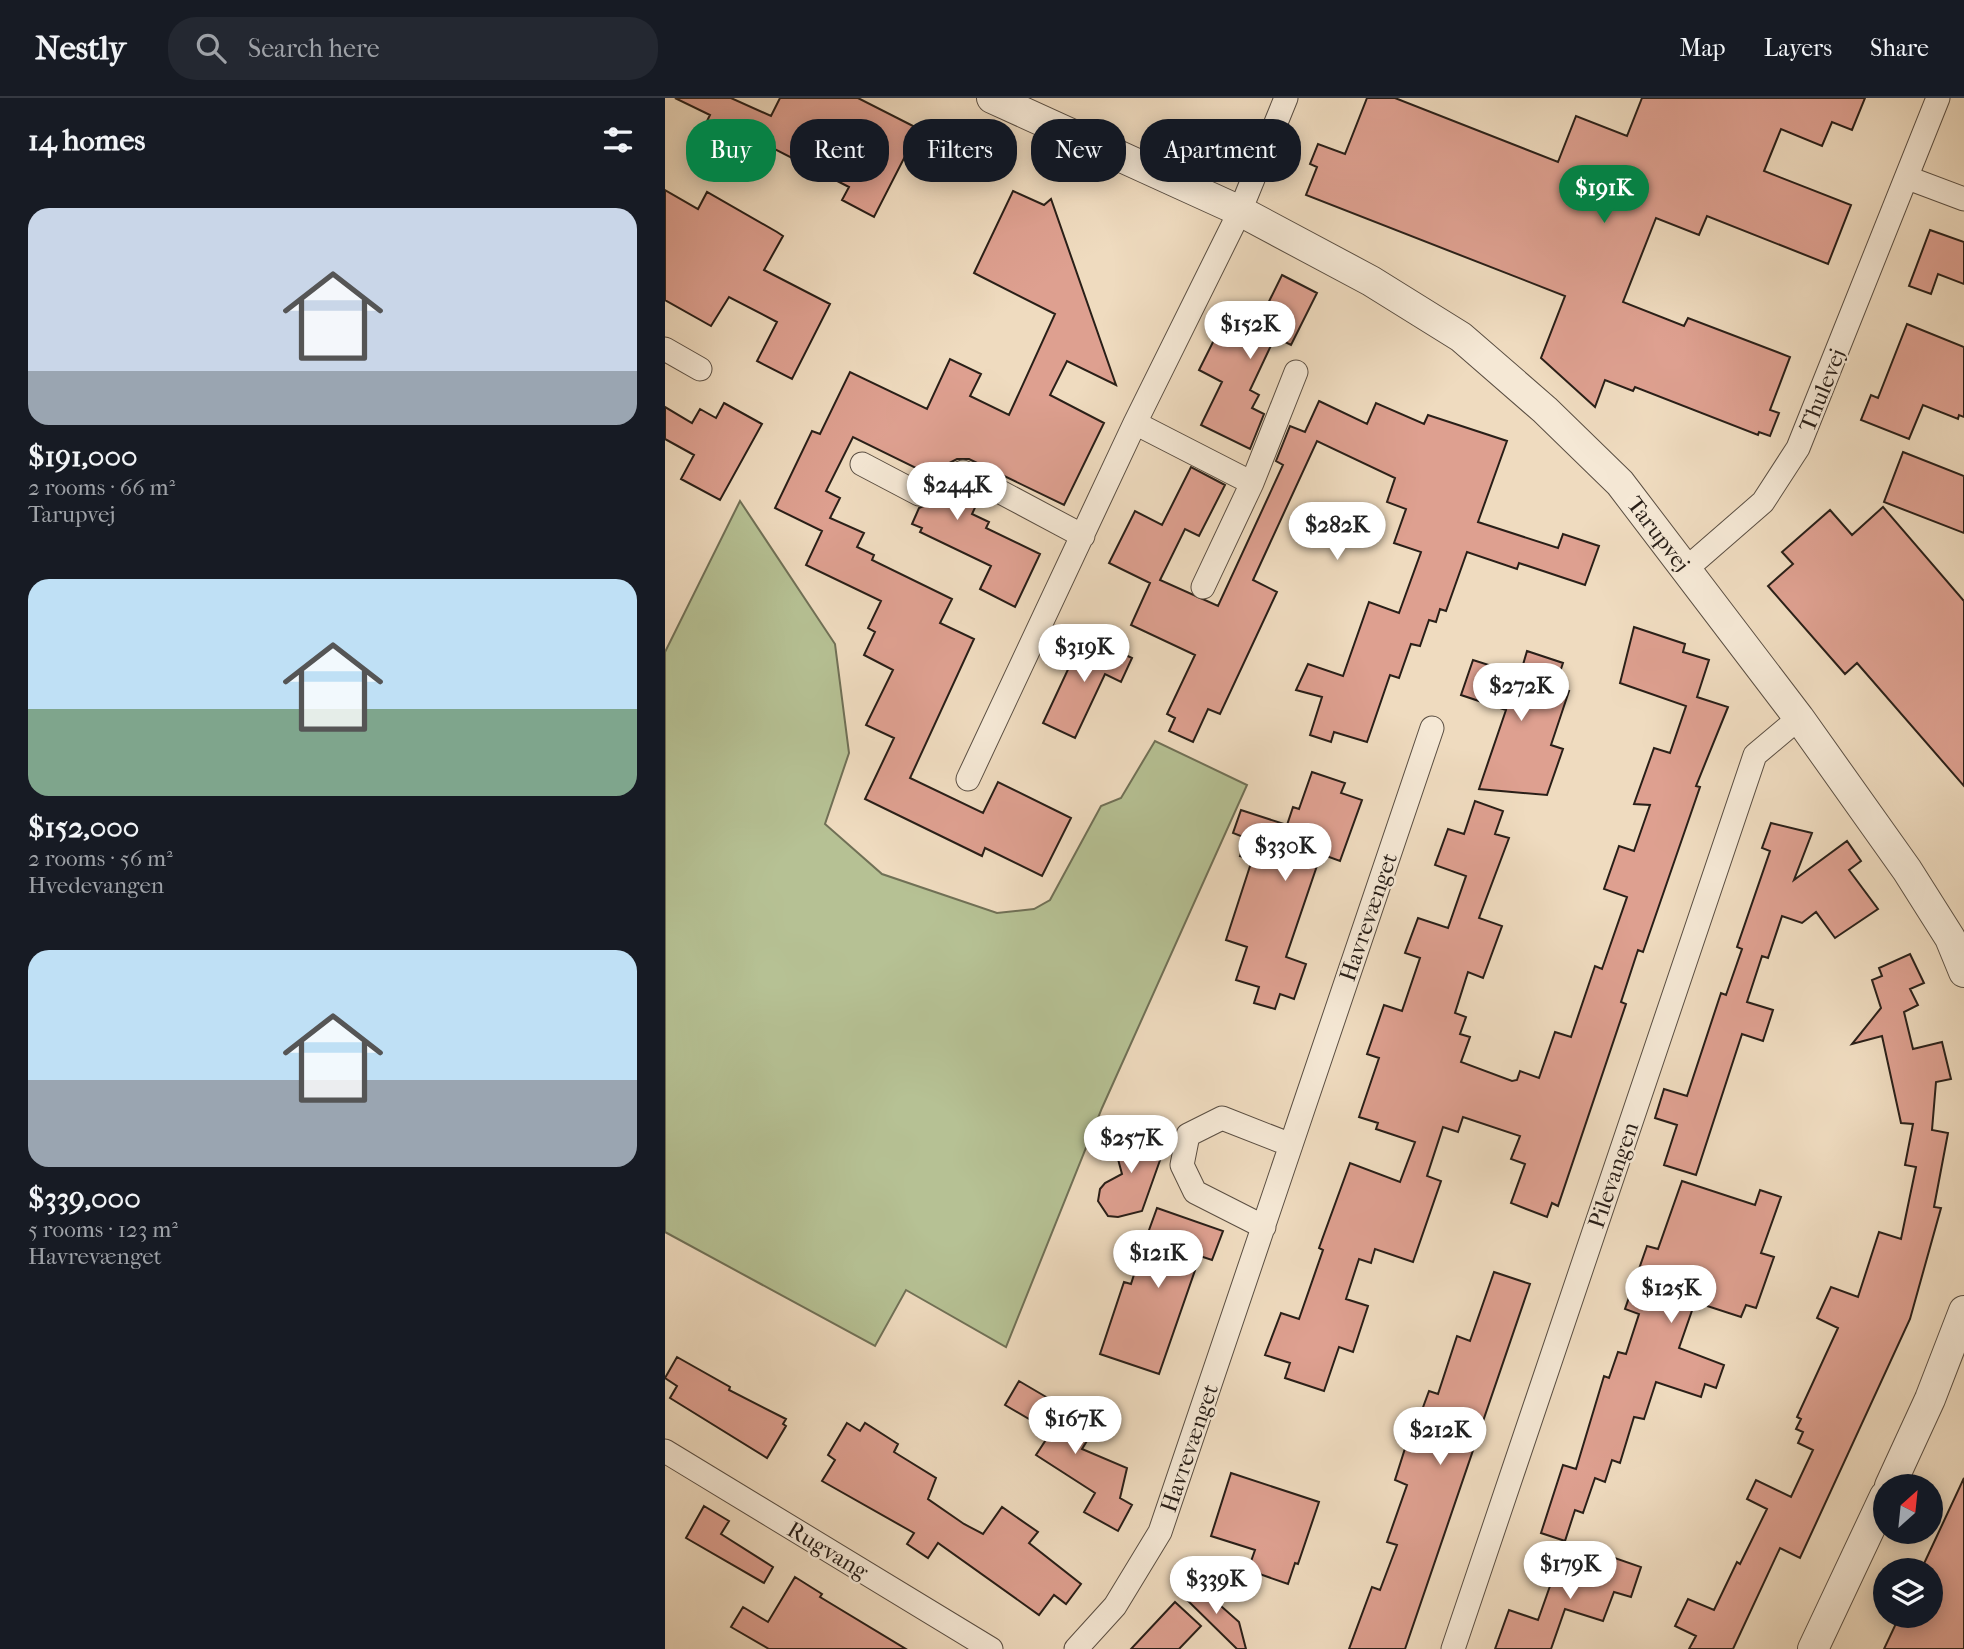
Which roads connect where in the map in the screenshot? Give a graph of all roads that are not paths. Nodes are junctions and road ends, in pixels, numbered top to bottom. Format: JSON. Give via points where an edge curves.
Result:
{"nodes":[{"id":1,"x":992,"y":98,"type":"edge"},
{"id":2,"x":1286,"y":98,"type":"edge"},
{"id":3,"x":1938,"y":98,"type":"edge"},
{"id":4,"x":1908,"y":178,"type":"junction"},
{"id":5,"x":1964,"y":199,"type":"edge"},
{"id":6,"x":1240,"y":211,"type":"junction"},
{"id":7,"x":665,"y":349,"type":"edge"},
{"id":8,"x":700,"y":369,"type":"dead end"},
{"id":9,"x":1296,"y":372,"type":"dead end"},
{"id":10,"x":1135,"y":423,"type":"junction"},
{"id":11,"x":862,"y":464,"type":"dead end"},
{"id":12,"x":1252,"y":483,"type":"junction"},
{"id":13,"x":1083,"y":536,"type":"junction"},
{"id":14,"x":1686,"y":569,"type":"junction"},
{"id":15,"x":1203,"y":587,"type":"dead end"},
{"id":16,"x":1799,"y":718,"type":"junction"},
{"id":17,"x":1432,"y":728,"type":"dead end"},
{"id":18,"x":968,"y":779,"type":"dead end"},
{"id":19,"x":1964,"y":972,"type":"edge"},
{"id":20,"x":1291,"y":1145,"type":"junction"},
{"id":21,"x":1264,"y":1227,"type":"junction"},
{"id":22,"x":1964,"y":1311,"type":"edge"},
{"id":23,"x":665,"y":1451,"type":"edge"},
{"id":24,"x":1896,"y":1474,"type":"edge"},
{"id":25,"x":1873,"y":1522,"type":"edge"},
{"id":26,"x":991,"y":1649,"type":"edge"},
{"id":27,"x":1076,"y":1649,"type":"edge"},
{"id":28,"x":1453,"y":1649,"type":"edge"},
{"id":29,"x":1813,"y":1649,"type":"edge"}],
"edges":[{"from":1,"to":6,"type":"street","name":"Tarupvej"},
{"from":2,"to":6,"type":"street"},
{"from":3,"to":4,"type":"street","name":"Thulevej"},
{"from":4,"to":5,"type":"street"},
{"from":4,"to":14,"type":"street","name":"Thulevej","via":[[1798,448],[1763,502]]},
{"from":6,"to":10,"type":"street"},
{"from":6,"to":14,"type":"street","name":"Tarupvej","via":[[1371,281],[1461,337],[1620,483]]},
{"from":7,"to":8,"type":"street"},
{"from":9,"to":12,"type":"street"},
{"from":10,"to":12,"type":"street"},
{"from":10,"to":13,"type":"street"},
{"from":11,"to":13,"type":"street","via":[[919,494],[963,472]]},
{"from":12,"to":15,"type":"street"},
{"from":13,"to":18,"type":"street"},
{"from":14,"to":16,"type":"street","name":"Tarupvej"},
{"from":16,"to":19,"type":"street","name":"Tarupvej","via":[[1907,870],[1950,938]]},
{"from":16,"to":28,"type":"street","name":"Pilevangen","via":[[1755,755]]},
{"from":17,"to":20,"type":"street","name":"Havrevænget"},
{"from":20,"to":21,"type":"street","name":"Havrevænget"},
{"from":20,"to":21,"type":"street","via":[[1222,1118],[1188,1135],[1182,1165],[1195,1192]]},
{"from":21,"to":27,"type":"street","name":"Havrevænget","via":[[1160,1532],[1115,1606]]},
{"from":22,"to":24,"type":"street"},
{"from":23,"to":26,"type":"street","name":"Rugvang"},
{"from":25,"to":29,"type":"street"}]}
